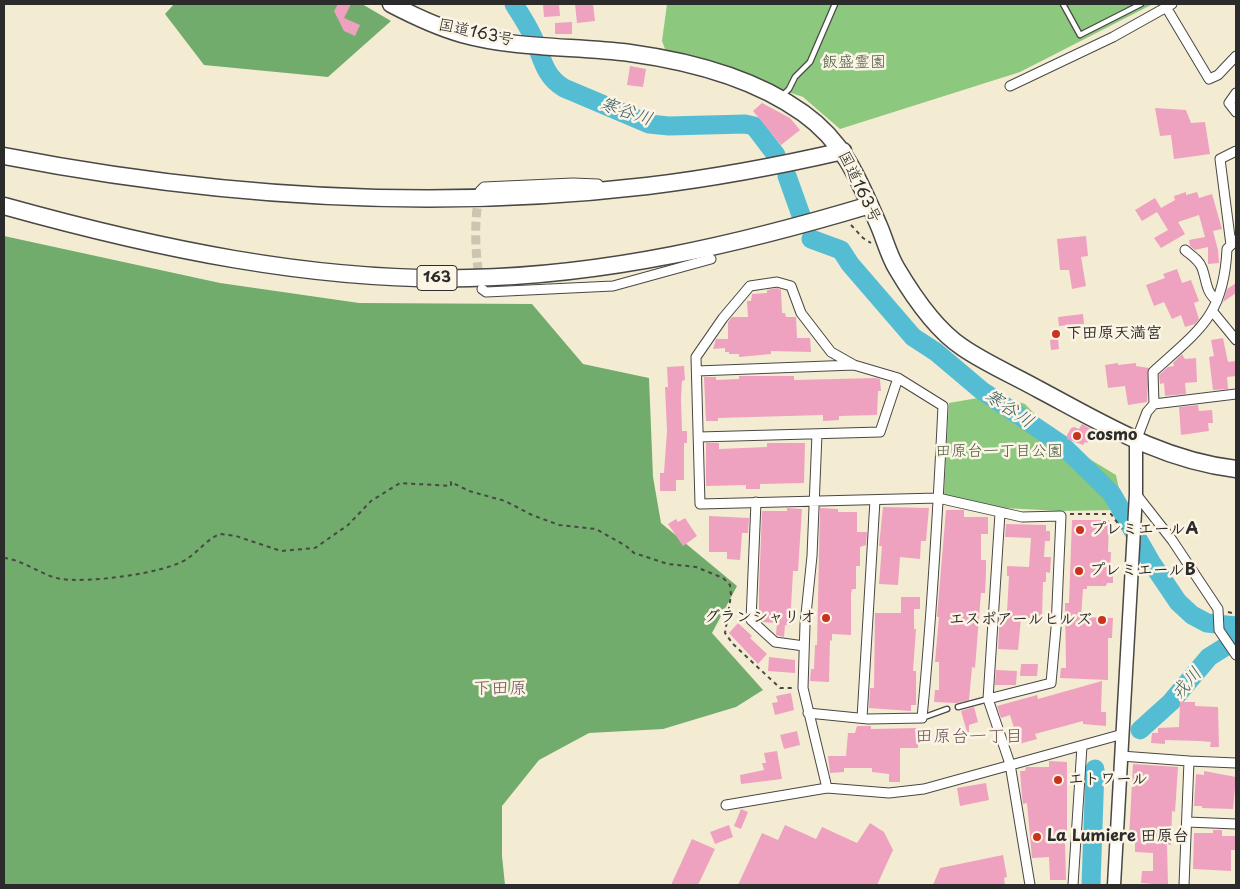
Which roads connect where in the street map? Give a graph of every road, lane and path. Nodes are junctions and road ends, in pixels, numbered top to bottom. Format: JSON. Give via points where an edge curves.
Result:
{"nodes":[{"id":1,"x":391,"y":4,"type":"edge"},
{"id":2,"x":835,"y":4,"type":"edge"},
{"id":3,"x":1063,"y":4,"type":"edge"},
{"id":4,"x":1141,"y":4,"type":"edge"},
{"id":5,"x":1169,"y":9,"type":"edge"},
{"id":6,"x":1236,"y":56,"type":"edge"},
{"id":7,"x":1010,"y":86,"type":"dead end"},
{"id":8,"x":1236,"y":93,"type":"edge"},
{"id":9,"x":779,"y":99,"type":"junction"},
{"id":10,"x":1236,"y":112,"type":"edge"},
{"id":11,"x":843,"y":151,"type":"junction"},
{"id":12,"x":1236,"y":151,"type":"edge"},
{"id":13,"x":4,"y":156,"type":"edge"},
{"id":14,"x":647,"y":186,"type":"junction"},
{"id":15,"x":480,"y":191,"type":"dead end"},
{"id":16,"x":870,"y":205,"type":"junction"},
{"id":17,"x":4,"y":206,"type":"edge"},
{"id":18,"x":1234,"y":242,"type":"edge"},
{"id":19,"x":1185,"y":250,"type":"dead end"},
{"id":20,"x":711,"y":259,"type":"dead end"},
{"id":21,"x":647,"y":260,"type":"junction"},
{"id":22,"x":652,"y":276,"type":"junction"},
{"id":23,"x":482,"y":289,"type":"dead end"},
{"id":24,"x":1217,"y":301,"type":"junction"},
{"id":25,"x":1212,"y":312,"type":"junction"},
{"id":26,"x":1236,"y":340,"type":"edge"},
{"id":27,"x":854,"y":365,"type":"junction"},
{"id":28,"x":697,"y":370,"type":"junction"},
{"id":29,"x":898,"y":378,"type":"junction"},
{"id":30,"x":1236,"y":394,"type":"edge"},
{"id":31,"x":1154,"y":404,"type":"junction"},
{"id":32,"x":817,"y":434,"type":"junction"},
{"id":33,"x":698,"y":436,"type":"junction"},
{"id":34,"x":1136,"y":441,"type":"junction"},
{"id":35,"x":1236,"y":470,"type":"edge"},
{"id":36,"x":1136,"y":494,"type":"junction"},
{"id":37,"x":938,"y":498,"type":"junction"},
{"id":38,"x":814,"y":500,"type":"junction"},
{"id":39,"x":875,"y":500,"type":"junction"},
{"id":40,"x":756,"y":502,"type":"junction"},
{"id":41,"x":1000,"y":513,"type":"junction"},
{"id":42,"x":1061,"y":516,"type":"junction"},
{"id":43,"x":1124,"y":531,"type":"dead end"},
{"id":44,"x":4,"y":558,"type":"edge"},
{"id":45,"x":804,"y":646,"type":"junction"},
{"id":46,"x":1234,"y":653,"type":"edge"},
{"id":47,"x":803,"y":688,"type":"junction"},
{"id":48,"x":988,"y":700,"type":"junction"},
{"id":49,"x":958,"y":706,"type":"dead end"},
{"id":50,"x":946,"y":709,"type":"dead end"},
{"id":51,"x":808,"y":712,"type":"junction"},
{"id":52,"x":862,"y":718,"type":"junction"},
{"id":53,"x":922,"y":718,"type":"junction"},
{"id":54,"x":1122,"y":734,"type":"junction"},
{"id":55,"x":1082,"y":746,"type":"junction"},
{"id":56,"x":1121,"y":756,"type":"junction"},
{"id":57,"x":1189,"y":761,"type":"junction"},
{"id":58,"x":1236,"y":763,"type":"edge"},
{"id":59,"x":1010,"y":764,"type":"junction"},
{"id":60,"x":828,"y":788,"type":"junction"},
{"id":61,"x":726,"y":805,"type":"dead end"},
{"id":62,"x":1187,"y":822,"type":"junction"},
{"id":63,"x":1236,"y":824,"type":"edge"},
{"id":64,"x":1030,"y":885,"type":"edge"},
{"id":65,"x":1073,"y":885,"type":"edge"},
{"id":66,"x":1114,"y":885,"type":"edge"},
{"id":67,"x":1185,"y":885,"type":"edge"}],
"edges":[{"from":1,"to":9,"type":"highway","name":"国道163号","via":[[434,25],[462,34],[674,61],[714,72]]},
{"from":2,"to":9,"type":"lane","via":[[810,62]]},
{"from":3,"to":4,"type":"lane","via":[[1080,35]]},
{"from":5,"to":6,"type":"street","via":[[1210,79]]},
{"from":5,"to":7,"type":"street"},
{"from":8,"to":10,"type":"street","via":[[1229,103]]},
{"from":9,"to":11,"type":"highway","name":"国道163号","via":[[818,125]]},
{"from":11,"to":14,"type":"highway","via":[[776,166]]},
{"from":11,"to":16,"type":"highway","name":"国道163号"},
{"from":12,"to":18,"type":"street","via":[[1220,159]]},
{"from":13,"to":14,"type":"highway","via":[[173,184],[315,194],[445,198],[580,193]]},
{"from":14,"to":15,"type":"street","via":[[573,183],[484,187]]},
{"from":16,"to":21,"type":"highway","number":"163","via":[[755,237]]},
{"from":16,"to":34,"type":"highway","name":"国道163号","via":[[896,267],[928,314],[961,346]]},
{"from":17,"to":21,"type":"highway","number":"163","via":[[204,254],[378,275],[425,278],[519,276]]},
{"from":18,"to":24,"type":"street","via":[[1227,249],[1226,278]]},
{"from":19,"to":24,"type":"street","via":[[1197,260],[1207,290]]},
{"from":20,"to":22,"type":"street"},
{"from":21,"to":22,"type":"street"},
{"from":22,"to":23,"type":"street","via":[[613,286],[486,292]]},
{"from":24,"to":25,"type":"street"},
{"from":25,"to":26,"type":"street"},
{"from":25,"to":31,"type":"street","via":[[1202,328],[1152,372]]},
{"from":27,"to":28,"type":"street"},
{"from":27,"to":28,"type":"street","via":[[831,352],[801,313],[791,286],[777,282],[750,286],[696,357]]},
{"from":27,"to":29,"type":"street"},
{"from":28,"to":33,"type":"street"},
{"from":29,"to":32,"type":"street","via":[[880,432]]},
{"from":29,"to":37,"type":"street","via":[[943,406]]},
{"from":30,"to":31,"type":"street"},
{"from":31,"to":34,"type":"street","via":[[1147,412]]},
{"from":32,"to":33,"type":"street"},
{"from":32,"to":38,"type":"street"},
{"from":33,"to":40,"type":"street","via":[[700,504]]},
{"from":34,"to":35,"type":"highway","name":"国道163号","via":[[1168,455]]},
{"from":34,"to":36,"type":"street"},
{"from":36,"to":46,"type":"street","via":[[1172,540],[1218,609],[1219,630]]},
{"from":36,"to":54,"type":"street"},
{"from":37,"to":39,"type":"street"},
{"from":37,"to":41,"type":"street"},
{"from":37,"to":53,"type":"street"},
{"from":38,"to":39,"type":"street"},
{"from":38,"to":40,"type":"street"},
{"from":38,"to":45,"type":"street"},
{"from":39,"to":52,"type":"street"},
{"from":40,"to":45,"type":"street","via":[[751,620],[776,642]]},
{"from":41,"to":42,"type":"street","via":[[1022,517]]},
{"from":41,"to":48,"type":"street"},
{"from":42,"to":43,"type":"path","via":[[1111,514]]},
{"from":42,"to":48,"type":"street","via":[[1051,683]]},
{"from":44,"to":47,"type":"path","via":[[59,579],[80,580],[170,567],[188,559],[220,534],[281,551],[306,550],[331,539],[371,501],[400,483],[451,486],[451,482],[469,491],[506,501],[559,525],[596,529],[634,553],[723,578],[730,585],[731,595],[725,623],[729,639],[780,688]]},
{"from":45,"to":47,"type":"street"},
{"from":47,"to":51,"type":"street"},
{"from":48,"to":49,"type":"lane"},
{"from":48,"to":59,"type":"street"},
{"from":50,"to":53,"type":"lane"},
{"from":51,"to":52,"type":"street"},
{"from":51,"to":60,"type":"street"},
{"from":52,"to":53,"type":"street"},
{"from":54,"to":55,"type":"street"},
{"from":54,"to":56,"type":"street"},
{"from":55,"to":59,"type":"street"},
{"from":55,"to":65,"type":"street"},
{"from":56,"to":57,"type":"street"},
{"from":56,"to":66,"type":"street"},
{"from":57,"to":58,"type":"street"},
{"from":57,"to":62,"type":"street"},
{"from":59,"to":60,"type":"street","via":[[924,789],[889,793]]},
{"from":59,"to":64,"type":"street"},
{"from":60,"to":61,"type":"street"},
{"from":62,"to":63,"type":"street"},
{"from":62,"to":67,"type":"street"}]}
